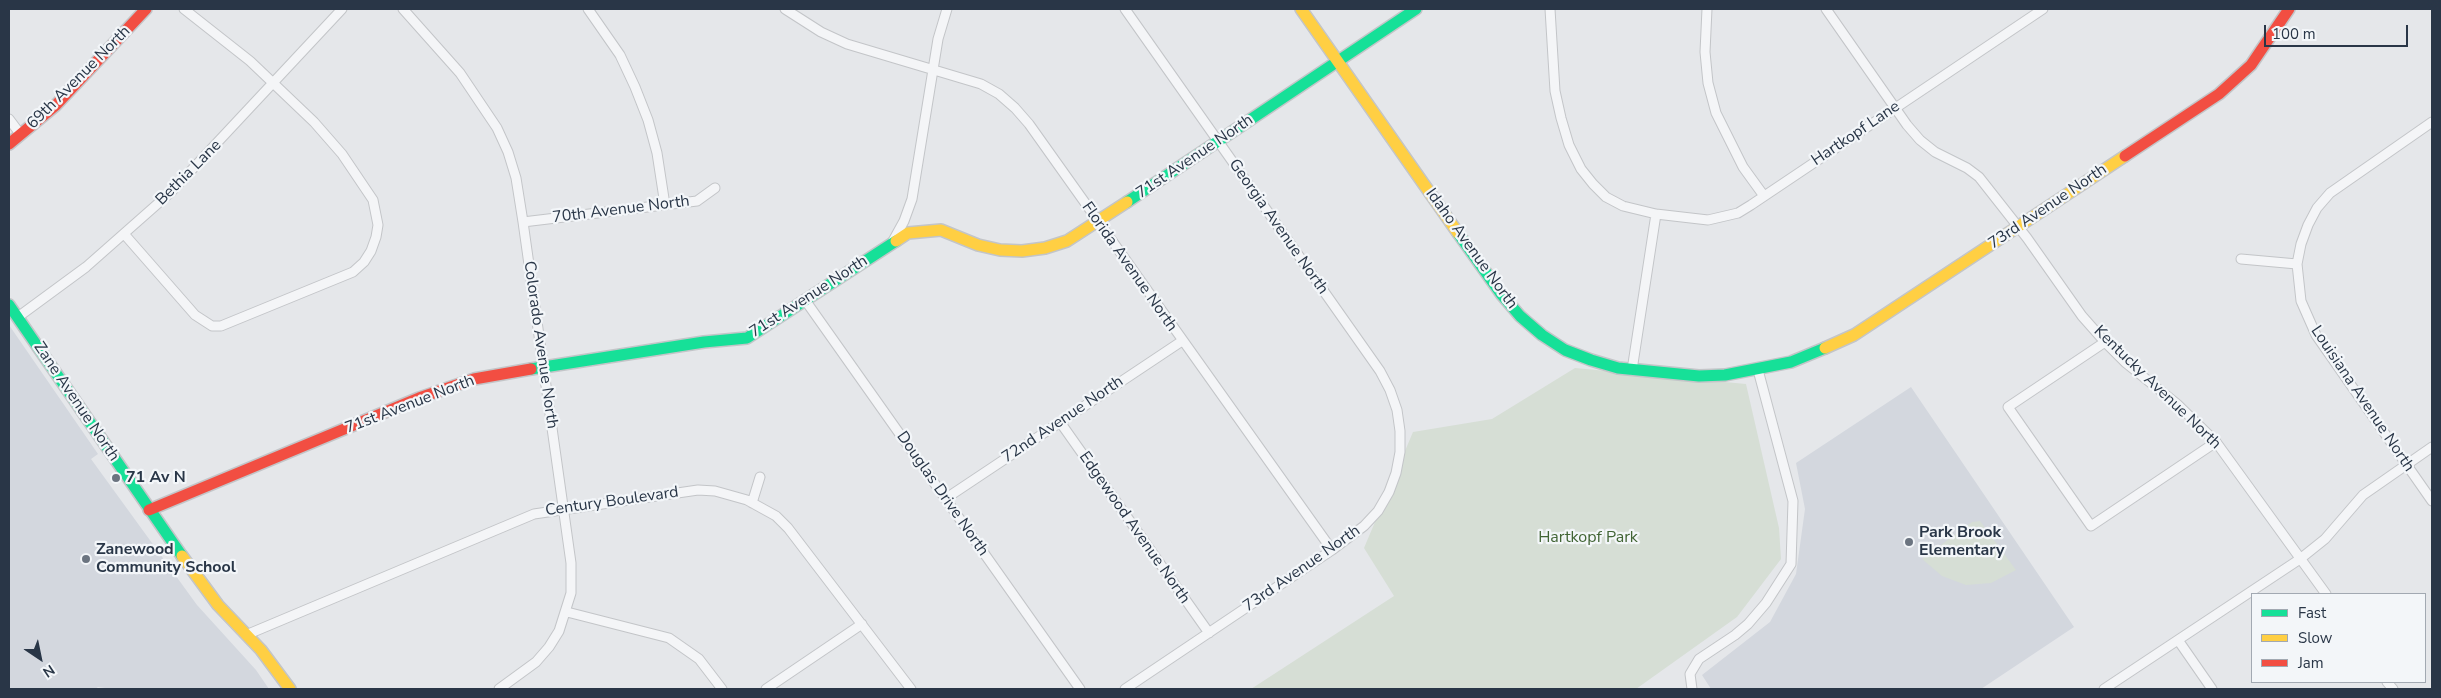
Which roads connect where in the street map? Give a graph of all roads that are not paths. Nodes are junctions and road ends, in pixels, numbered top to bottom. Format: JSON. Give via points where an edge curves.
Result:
{"nodes":[{"id":1,"x":146,"y":9,"type":"edge"},
{"id":2,"x":184,"y":9,"type":"edge"},
{"id":3,"x":342,"y":9,"type":"edge"},
{"id":4,"x":403,"y":9,"type":"edge"},
{"id":5,"x":588,"y":9,"type":"edge"},
{"id":6,"x":785,"y":9,"type":"edge"},
{"id":7,"x":947,"y":9,"type":"edge"},
{"id":8,"x":1125,"y":9,"type":"edge"},
{"id":9,"x":1301,"y":9,"type":"edge"},
{"id":10,"x":1416,"y":9,"type":"edge"},
{"id":11,"x":1550,"y":9,"type":"edge"},
{"id":12,"x":1706,"y":9,"type":"edge"},
{"id":13,"x":1826,"y":9,"type":"edge"},
{"id":14,"x":2043,"y":9,"type":"edge"},
{"id":15,"x":2289,"y":9,"type":"edge"},
{"id":16,"x":1337,"y":61,"type":"junction"},
{"id":17,"x":933,"y":69,"type":"junction"},
{"id":18,"x":274,"y":83,"type":"junction"},
{"id":19,"x":1895,"y":108,"type":"junction"},
{"id":20,"x":9,"y":119,"type":"edge"},
{"id":21,"x":2432,"y":122,"type":"edge"},
{"id":22,"x":21,"y":135,"type":"junction"},
{"id":23,"x":1218,"y":141,"type":"junction"},
{"id":24,"x":9,"y":144,"type":"edge"},
{"id":25,"x":715,"y":188,"type":"dead end"},
{"id":26,"x":1764,"y":196,"type":"junction"},
{"id":27,"x":665,"y":205,"type":"junction"},
{"id":28,"x":1656,"y":214,"type":"junction"},
{"id":29,"x":523,"y":222,"type":"junction"},
{"id":30,"x":1097,"y":222,"type":"junction"},
{"id":31,"x":2018,"y":227,"type":"junction"},
{"id":32,"x":125,"y":234,"type":"junction"},
{"id":33,"x":893,"y":241,"type":"junction"},
{"id":34,"x":2241,"y":260,"type":"dead end"},
{"id":35,"x":2298,"y":264,"type":"junction"},
{"id":36,"x":805,"y":300,"type":"junction"},
{"id":37,"x":9,"y":305,"type":"edge"},
{"id":38,"x":18,"y":317,"type":"junction"},
{"id":39,"x":1182,"y":341,"type":"junction"},
{"id":40,"x":2105,"y":342,"type":"junction"},
{"id":41,"x":1776,"y":365,"type":"joint"},
{"id":42,"x":543,"y":367,"type":"junction"},
{"id":43,"x":1632,"y":370,"type":"junction"},
{"id":44,"x":1758,"y":370,"type":"junction"},
{"id":45,"x":1380,"y":371,"type":"joint"},
{"id":46,"x":1060,"y":422,"type":"junction"},
{"id":47,"x":2216,"y":442,"type":"junction"},
{"id":48,"x":2432,"y":447,"type":"edge"},
{"id":49,"x":2407,"y":464,"type":"junction"},
{"id":50,"x":760,"y":477,"type":"dead end"},
{"id":51,"x":945,"y":499,"type":"junction"},
{"id":52,"x":2432,"y":501,"type":"edge"},
{"id":53,"x":752,"y":503,"type":"junction"},
{"id":54,"x":563,"y":509,"type":"junction"},
{"id":55,"x":149,"y":510,"type":"junction"},
{"id":56,"x":1332,"y":550,"type":"junction"},
{"id":57,"x":2300,"y":559,"type":"junction"},
{"id":58,"x":2325,"y":593,"type":"edge"},
{"id":59,"x":567,"y":612,"type":"junction"},
{"id":60,"x":862,"y":624,"type":"junction"},
{"id":61,"x":1209,"y":633,"type":"junction"},
{"id":62,"x":246,"y":634,"type":"junction"},
{"id":63,"x":2178,"y":640,"type":"junction"},
{"id":64,"x":290,"y":689,"type":"edge"},
{"id":65,"x":499,"y":689,"type":"edge"},
{"id":66,"x":722,"y":689,"type":"edge"},
{"id":67,"x":766,"y":689,"type":"edge"},
{"id":68,"x":911,"y":689,"type":"edge"},
{"id":69,"x":1080,"y":689,"type":"edge"},
{"id":70,"x":1124,"y":689,"type":"edge"},
{"id":71,"x":1692,"y":689,"type":"edge"},
{"id":72,"x":2104,"y":689,"type":"edge"},
{"id":73,"x":2212,"y":689,"type":"edge"}],
"edges":[{"from":1,"to":22,"type":"street","name":"69th Avenue North","via":[[63,98]]},
{"from":2,"to":18,"type":"street"},
{"from":3,"to":18,"type":"street","name":"Bethia Lane"},
{"from":4,"to":29,"type":"street","name":"Colorado Avenue North","via":[[460,73],[497,128],[516,178]]},
{"from":5,"to":27,"type":"street","via":[[620,55],[648,120]]},
{"from":6,"to":17,"type":"street","via":[[847,44]]},
{"from":7,"to":17,"type":"street"},
{"from":8,"to":23,"type":"street","name":"Georgia Avenue North"},
{"from":9,"to":16,"type":"street","name":"Idaho Avenue North"},
{"from":10,"to":16,"type":"street","name":"71st Avenue North"},
{"from":11,"to":28,"type":"street","name":"Hartkopf Lane","via":[[1555,92],[1569,144],[1581,169],[1606,197],[1623,206]]},
{"from":12,"to":26,"type":"street","via":[[1704,52],[1716,113],[1744,167]]},
{"from":13,"to":19,"type":"street","name":"Kentucky Avenue North"},
{"from":14,"to":19,"type":"street","name":"Hartkopf Lane"},
{"from":15,"to":31,"type":"street","name":"73rd Avenue North","via":[[2264,48],[2236,80]]},
{"from":16,"to":23,"type":"street","name":"71st Avenue North"},
{"from":16,"to":43,"type":"street","name":"Idaho Avenue North","via":[[1520,316],[1566,350]]},
{"from":17,"to":30,"type":"street","name":"Florida Avenue North","via":[[981,84],[1015,108]]},
{"from":17,"to":33,"type":"street","via":[[912,199]]},
{"from":18,"to":32,"type":"street","name":"Bethia Lane","via":[[172,192]]},
{"from":18,"to":32,"type":"street","via":[[314,122],[367,188],[378,225],[364,262],[353,272],[229,324],[212,326],[195,315]]},
{"from":19,"to":26,"type":"street","name":"Hartkopf Lane"},
{"from":19,"to":31,"type":"street","name":"Kentucky Avenue North","via":[[1920,140],[1979,177]]},
{"from":20,"to":22,"type":"street"},
{"from":21,"to":35,"type":"street","name":"Louisiana Avenue North","via":[[2330,193],[2308,226]]},
{"from":22,"to":24,"type":"street","name":"69th Avenue North"},
{"from":23,"to":30,"type":"street","name":"71st Avenue North"},
{"from":23,"to":45,"type":"street","name":"Georgia Avenue North"},
{"from":25,"to":27,"type":"street","name":"70th Avenue North","via":[[697,201]]},
{"from":26,"to":28,"type":"street","name":"Hartkopf Lane","via":[[1738,213],[1723,218],[1708,220]]},
{"from":27,"to":29,"type":"street","name":"70th Avenue North"},
{"from":28,"to":43,"type":"street"},
{"from":29,"to":42,"type":"street","name":"Colorado Avenue North"},
{"from":30,"to":33,"type":"street","name":"71st Avenue North","via":[[1046,248],[1000,250],[941,230],[908,233]]},
{"from":30,"to":39,"type":"street","name":"Florida Avenue North"},
{"from":31,"to":40,"type":"street","name":"Kentucky Avenue North"},
{"from":31,"to":41,"type":"street","name":"73rd Avenue North","via":[[1854,336]]},
{"from":32,"to":38,"type":"street","name":"Bethia Lane"},
{"from":33,"to":36,"type":"street","name":"71st Avenue North"},
{"from":34,"to":35,"type":"street"},
{"from":35,"to":49,"type":"street","name":"Louisiana Avenue North","via":[[2301,301],[2312,327]]},
{"from":36,"to":42,"type":"street","name":"71st Avenue North","via":[[747,338]]},
{"from":36,"to":51,"type":"street","name":"Douglas Drive North"},
{"from":37,"to":38,"type":"street","name":"Zane Avenue North"},
{"from":38,"to":55,"type":"street","name":"Zane Avenue North"},
{"from":39,"to":46,"type":"street","name":"72nd Avenue North"},
{"from":39,"to":56,"type":"street","name":"Florida Avenue North"},
{"from":40,"to":47,"type":"street","name":"Kentucky Avenue North"},
{"from":40,"to":47,"type":"street","via":[[2008,407],[2091,526]]},
{"from":41,"to":44,"type":"street","name":"Idaho Avenue North"},
{"from":42,"to":54,"type":"street","name":"Colorado Avenue North"},
{"from":42,"to":55,"type":"street","name":"71st Avenue North","via":[[447,387]]},
{"from":43,"to":44,"type":"street","name":"Idaho Avenue North","via":[[1699,376]]},
{"from":44,"to":71,"type":"street","via":[[1793,501],[1791,564],[1748,624],[1699,659],[1690,674]]},
{"from":45,"to":56,"type":"street","name":"73rd Avenue North","via":[[1397,410],[1400,445],[1396,473],[1378,511]]},
{"from":46,"to":51,"type":"street","name":"72nd Avenue North"},
{"from":46,"to":61,"type":"street","name":"Edgewood Avenue North"},
{"from":47,"to":57,"type":"street","name":"Kentucky Avenue North"},
{"from":48,"to":49,"type":"street"},
{"from":49,"to":52,"type":"street","name":"Louisiana Avenue North"},
{"from":49,"to":57,"type":"street","via":[[2363,495],[2325,539]]},
{"from":50,"to":53,"type":"street"},
{"from":51,"to":69,"type":"street","name":"Douglas Drive North"},
{"from":53,"to":54,"type":"street","name":"Century Boulevard","via":[[715,491],[698,490]]},
{"from":53,"to":60,"type":"street","name":"Century Boulevard","via":[[776,516],[788,528]]},
{"from":54,"to":59,"type":"street","name":"Colorado Avenue North","via":[[572,574]]},
{"from":54,"to":62,"type":"street","name":"Century Boulevard","via":[[518,519]]},
{"from":55,"to":62,"type":"street","name":"Zane Avenue North","via":[[218,605]]},
{"from":56,"to":61,"type":"street","name":"73rd Avenue North"},
{"from":57,"to":58,"type":"street","name":"Kentucky Avenue North"},
{"from":57,"to":63,"type":"street"},
{"from":59,"to":65,"type":"street","name":"Colorado Avenue North","via":[[549,647],[536,662]]},
{"from":59,"to":66,"type":"street","via":[[669,638],[699,659]]},
{"from":60,"to":67,"type":"street"},
{"from":60,"to":68,"type":"street","name":"Century Boulevard"},
{"from":61,"to":70,"type":"street","name":"73rd Avenue North"},
{"from":62,"to":64,"type":"street","name":"Zane Avenue North"},
{"from":63,"to":72,"type":"street"},
{"from":63,"to":73,"type":"street"}]}
